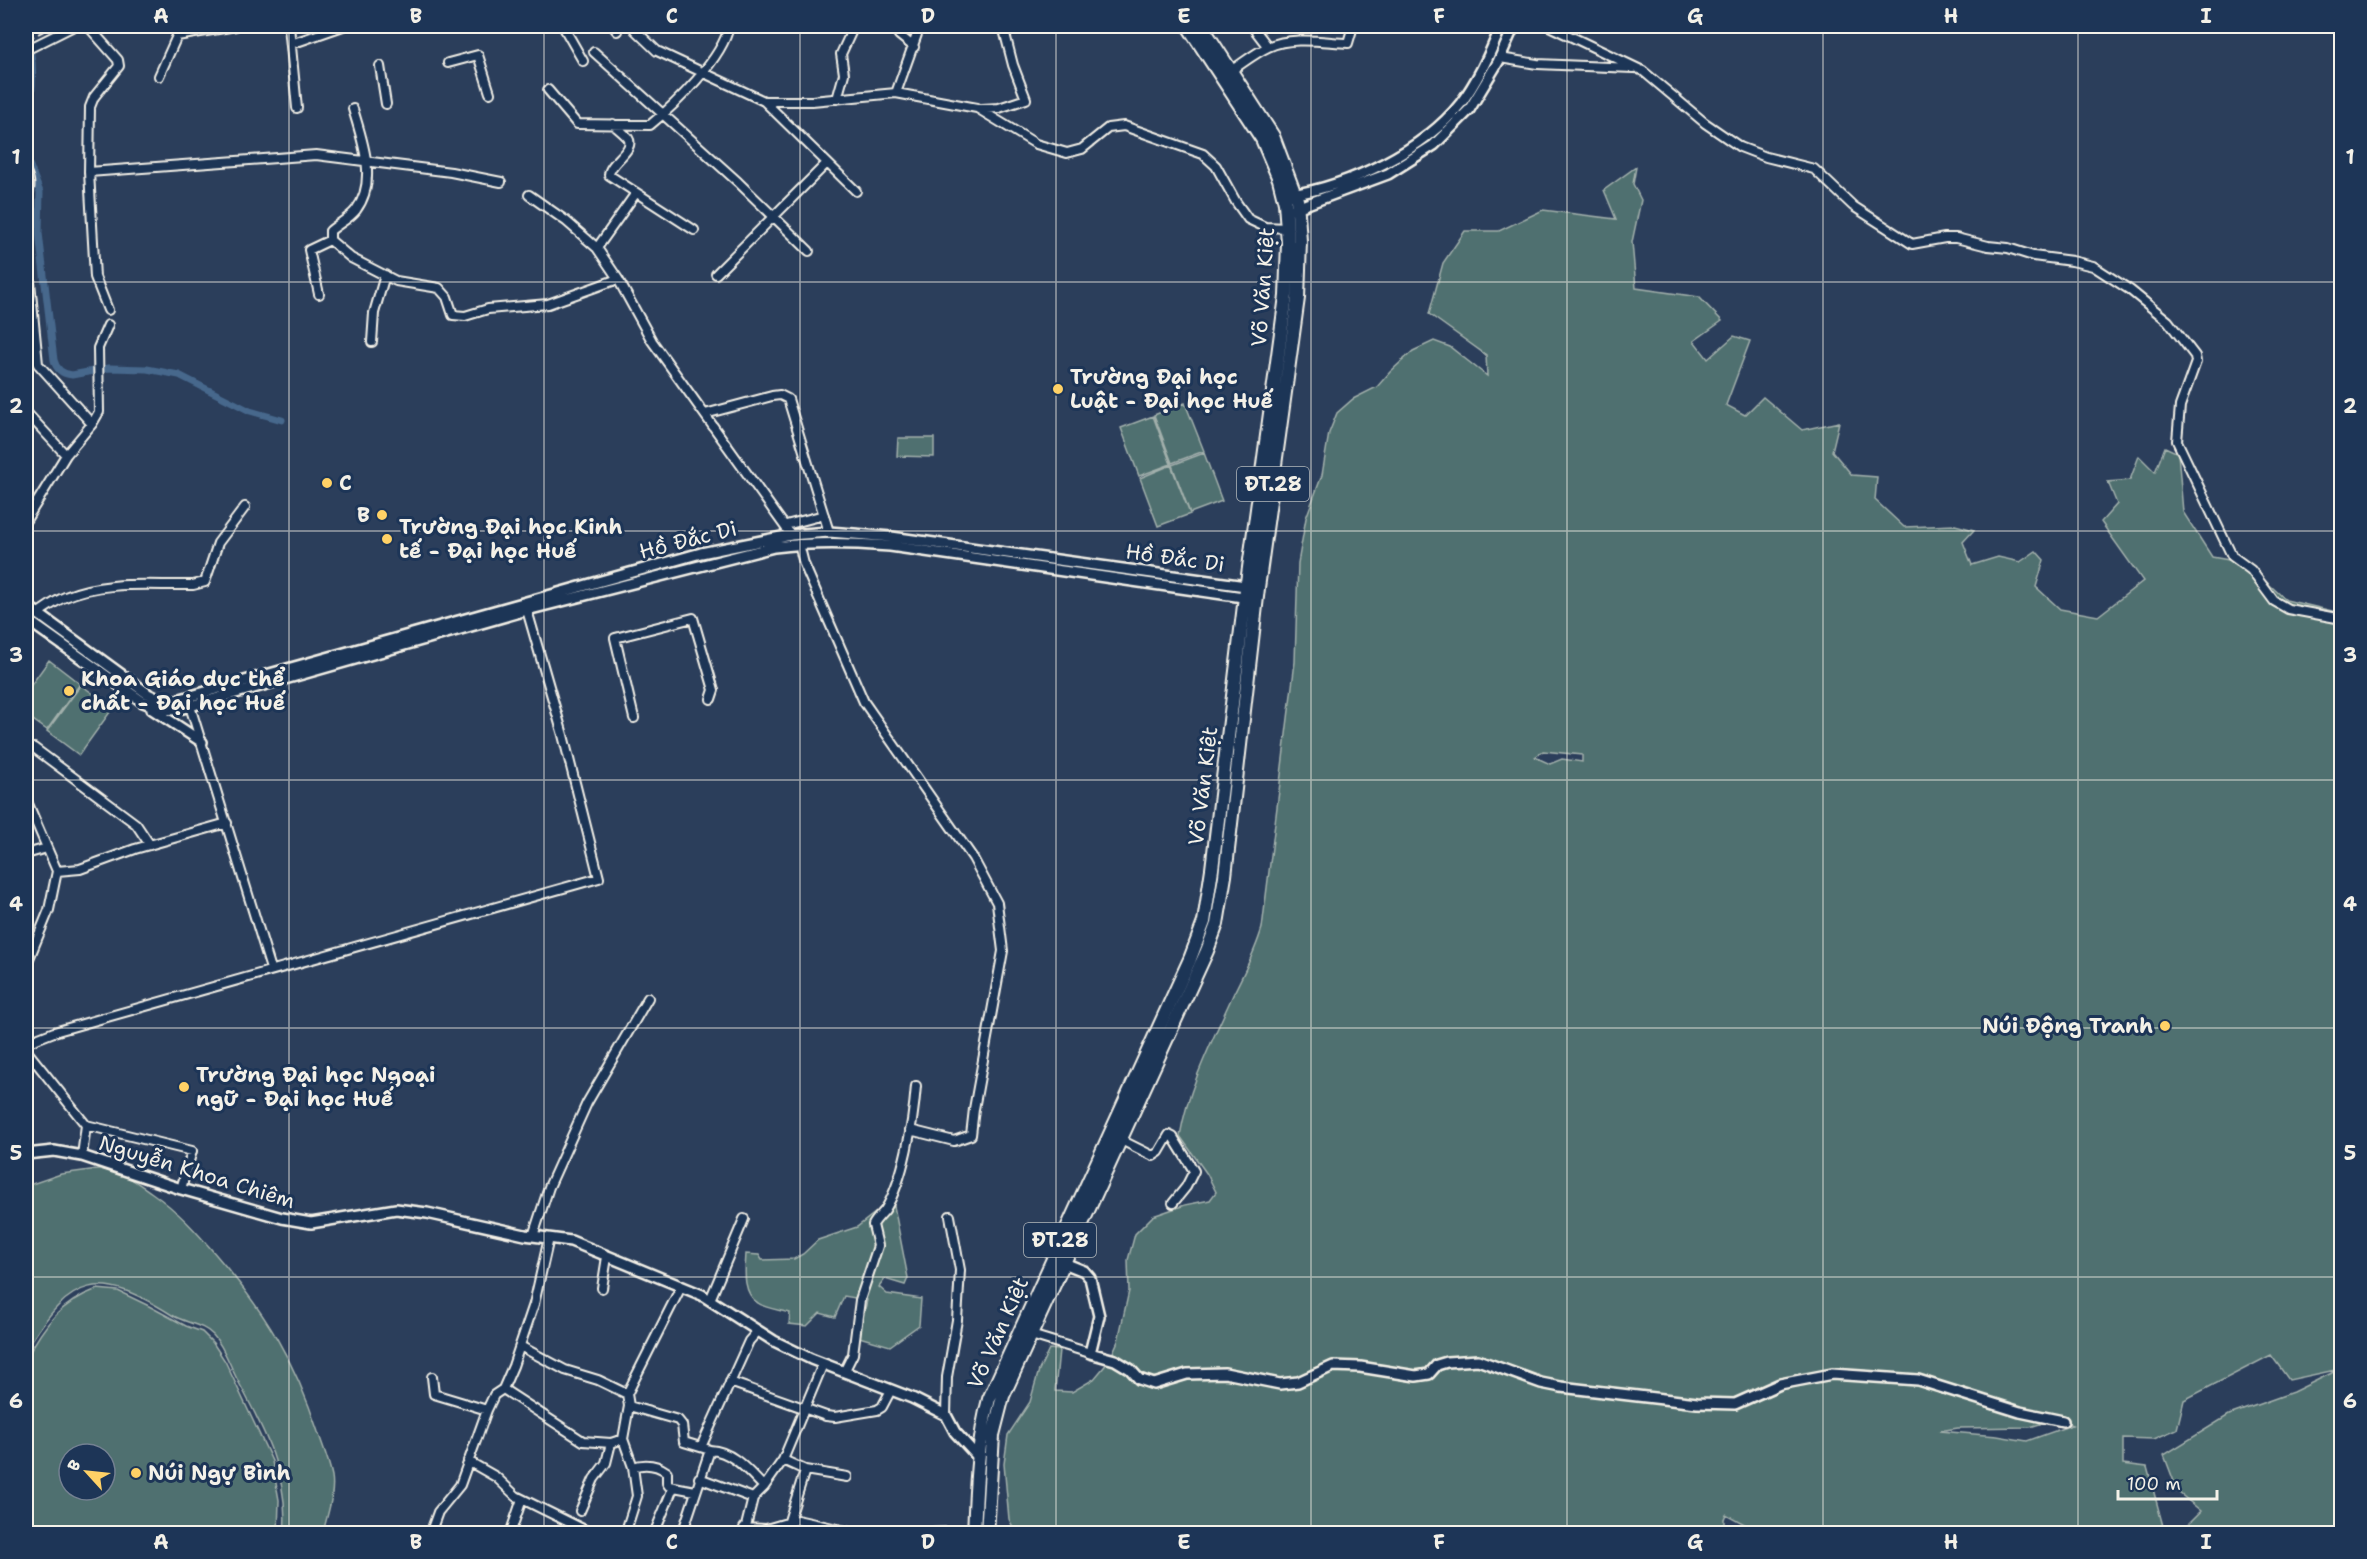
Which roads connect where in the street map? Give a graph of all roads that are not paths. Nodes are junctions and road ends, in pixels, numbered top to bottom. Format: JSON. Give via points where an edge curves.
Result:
{"nodes":[{"id":1,"x":74,"y":26,"type":"edge"},
{"id":2,"x":88,"y":26,"type":"edge"},
{"id":3,"x":236,"y":26,"type":"edge"},
{"id":4,"x":289,"y":26,"type":"edge"},
{"id":5,"x":343,"y":26,"type":"edge"},
{"id":6,"x":563,"y":26,"type":"edge"},
{"id":7,"x":633,"y":26,"type":"edge"},
{"id":8,"x":729,"y":26,"type":"edge"},
{"id":9,"x":854,"y":26,"type":"edge"},
{"id":10,"x":892,"y":26,"type":"edge"},
{"id":11,"x":920,"y":26,"type":"edge"},
{"id":12,"x":1004,"y":26,"type":"edge"},
{"id":13,"x":1188,"y":26,"type":"edge"},
{"id":14,"x":1202,"y":26,"type":"edge"},
{"id":15,"x":1252,"y":26,"type":"edge"},
{"id":16,"x":1353,"y":26,"type":"edge"},
{"id":17,"x":1501,"y":26,"type":"edge"},
{"id":18,"x":1514,"y":26,"type":"edge"},
{"id":19,"x":1549,"y":26,"type":"edge"},
{"id":20,"x":291,"y":44,"type":"junction"},
{"id":21,"x":914,"y":47,"type":"junction"},
{"id":22,"x":1268,"y":47,"type":"junction"},
{"id":23,"x":26,"y":50,"type":"edge"},
{"id":24,"x":1211,"y":50,"type":"junction"},
{"id":25,"x":594,"y":52,"type":"dead end"},
{"id":26,"x":1490,"y":54,"type":"junction"},
{"id":27,"x":1500,"y":58,"type":"junction"},
{"id":28,"x":583,"y":61,"type":"dead end"},
{"id":29,"x":448,"y":63,"type":"dead end"},
{"id":30,"x":380,"y":66,"type":"dead end"},
{"id":31,"x":1637,"y":68,"type":"junction"},
{"id":32,"x":1232,"y":70,"type":"junction"},
{"id":33,"x":702,"y":72,"type":"junction"},
{"id":34,"x":159,"y":76,"type":"dead end"},
{"id":35,"x":548,"y":90,"type":"dead end"},
{"id":36,"x":490,"y":93,"type":"dead end"},
{"id":37,"x":896,"y":93,"type":"junction"},
{"id":38,"x":837,"y":99,"type":"junction"},
{"id":39,"x":764,"y":101,"type":"junction"},
{"id":40,"x":386,"y":105,"type":"dead end"},
{"id":41,"x":297,"y":108,"type":"dead end"},
{"id":42,"x":977,"y":108,"type":"junction"},
{"id":43,"x":353,"y":109,"type":"dead end"},
{"id":44,"x":662,"y":115,"type":"junction"},
{"id":45,"x":613,"y":124,"type":"junction"},
{"id":46,"x":368,"y":162,"type":"junction"},
{"id":47,"x":826,"y":164,"type":"junction"},
{"id":48,"x":89,"y":171,"type":"junction"},
{"id":49,"x":26,"y":172,"type":"edge"},
{"id":50,"x":501,"y":182,"type":"dead end"},
{"id":51,"x":856,"y":190,"type":"dead end"},
{"id":52,"x":636,"y":193,"type":"junction"},
{"id":53,"x":529,"y":195,"type":"dead end"},
{"id":54,"x":1289,"y":196,"type":"junction"},
{"id":55,"x":26,"y":197,"type":"edge"},
{"id":56,"x":1292,"y":210,"type":"junction"},
{"id":57,"x":774,"y":216,"type":"junction"},
{"id":58,"x":1287,"y":228,"type":"junction"},
{"id":59,"x":694,"y":230,"type":"dead end"},
{"id":60,"x":330,"y":240,"type":"junction"},
{"id":61,"x":26,"y":241,"type":"edge"},
{"id":62,"x":597,"y":248,"type":"junction"},
{"id":63,"x":809,"y":251,"type":"dead end"},
{"id":64,"x":385,"y":274,"type":"junction"},
{"id":65,"x":716,"y":274,"type":"dead end"},
{"id":66,"x":618,"y":279,"type":"junction"},
{"id":67,"x":319,"y":294,"type":"dead end"},
{"id":68,"x":29,"y":297,"type":"edge"},
{"id":69,"x":108,"y":310,"type":"dead end"},
{"id":70,"x":108,"y":326,"type":"dead end"},
{"id":71,"x":372,"y":342,"type":"dead end"},
{"id":72,"x":26,"y":346,"type":"edge"},
{"id":73,"x":38,"y":364,"type":"junction"},
{"id":74,"x":26,"y":412,"type":"edge"},
{"id":75,"x":705,"y":414,"type":"junction"},
{"id":76,"x":92,"y":424,"type":"junction"},
{"id":77,"x":1275,"y":428,"type":"junction"},
{"id":78,"x":66,"y":455,"type":"junction"},
{"id":79,"x":245,"y":507,"type":"dead end"},
{"id":80,"x":824,"y":515,"type":"junction"},
{"id":81,"x":26,"y":520,"type":"edge"},
{"id":82,"x":786,"y":525,"type":"junction"},
{"id":83,"x":829,"y":532,"type":"junction"},
{"id":84,"x":791,"y":535,"type":"junction"},
{"id":85,"x":799,"y":544,"type":"junction"},
{"id":86,"x":1251,"y":593,"type":"junction"},
{"id":87,"x":26,"y":605,"type":"edge"},
{"id":88,"x":527,"y":610,"type":"junction"},
{"id":89,"x":37,"y":614,"type":"junction"},
{"id":90,"x":26,"y":619,"type":"edge"},
{"id":91,"x":2342,"y":619,"type":"edge"},
{"id":92,"x":335,"y":660,"type":"junction"},
{"id":93,"x":213,"y":695,"type":"junction"},
{"id":94,"x":711,"y":699,"type":"dead end"},
{"id":95,"x":143,"y":702,"type":"junction"},
{"id":96,"x":161,"y":705,"type":"junction"},
{"id":97,"x":190,"y":706,"type":"junction"},
{"id":98,"x":634,"y":718,"type":"dead end"},
{"id":99,"x":201,"y":742,"type":"junction"},
{"id":100,"x":34,"y":748,"type":"dead end"},
{"id":101,"x":26,"y":800,"type":"edge"},
{"id":102,"x":227,"y":823,"type":"junction"},
{"id":103,"x":150,"y":845,"type":"junction"},
{"id":104,"x":47,"y":848,"type":"junction"},
{"id":105,"x":26,"y":854,"type":"edge"},
{"id":106,"x":57,"y":871,"type":"junction"},
{"id":107,"x":1196,"y":961,"type":"junction"},
{"id":108,"x":26,"y":966,"type":"edge"},
{"id":109,"x":271,"y":969,"type":"junction"},
{"id":110,"x":648,"y":998,"type":"dead end"},
{"id":111,"x":26,"y":1042,"type":"edge"},
{"id":112,"x":26,"y":1050,"type":"edge"},
{"id":113,"x":916,"y":1086,"type":"dead end"},
{"id":114,"x":86,"y":1125,"type":"junction"},
{"id":115,"x":910,"y":1130,"type":"junction"},
{"id":116,"x":1121,"y":1140,"type":"junction"},
{"id":117,"x":26,"y":1154,"type":"edge"},
{"id":118,"x":82,"y":1156,"type":"junction"},
{"id":119,"x":182,"y":1189,"type":"junction"},
{"id":120,"x":1173,"y":1203,"type":"dead end"},
{"id":121,"x":950,"y":1216,"type":"dead end"},
{"id":122,"x":744,"y":1219,"type":"dead end"},
{"id":123,"x":533,"y":1236,"type":"junction"},
{"id":124,"x":549,"y":1238,"type":"junction"},
{"id":125,"x":608,"y":1257,"type":"junction"},
{"id":126,"x":1058,"y":1260,"type":"junction"},
{"id":127,"x":681,"y":1287,"type":"junction"},
{"id":128,"x":602,"y":1288,"type":"dead end"},
{"id":129,"x":710,"y":1300,"type":"junction"},
{"id":130,"x":757,"y":1332,"type":"junction"},
{"id":131,"x":1031,"y":1335,"type":"junction"},
{"id":132,"x":520,"y":1346,"type":"junction"},
{"id":133,"x":1090,"y":1353,"type":"junction"},
{"id":134,"x":823,"y":1364,"type":"junction"},
{"id":135,"x":844,"y":1372,"type":"junction"},
{"id":136,"x":432,"y":1377,"type":"dead end"},
{"id":137,"x":730,"y":1382,"type":"junction"},
{"id":138,"x":503,"y":1389,"type":"junction"},
{"id":139,"x":891,"y":1390,"type":"junction"},
{"id":140,"x":627,"y":1394,"type":"junction"},
{"id":141,"x":629,"y":1406,"type":"junction"},
{"id":142,"x":802,"y":1409,"type":"junction"},
{"id":143,"x":488,"y":1410,"type":"junction"},
{"id":144,"x":946,"y":1415,"type":"junction"},
{"id":145,"x":2063,"y":1421,"type":"dead end"},
{"id":146,"x":623,"y":1439,"type":"junction"},
{"id":147,"x":611,"y":1443,"type":"junction"},
{"id":148,"x":701,"y":1447,"type":"junction"},
{"id":149,"x":710,"y":1450,"type":"junction"},
{"id":150,"x":985,"y":1457,"type":"junction"},
{"id":151,"x":783,"y":1460,"type":"junction"},
{"id":152,"x":468,"y":1461,"type":"junction"},
{"id":153,"x":633,"y":1467,"type":"junction"},
{"id":154,"x":805,"y":1470,"type":"junction"},
{"id":155,"x":847,"y":1477,"type":"dead end"},
{"id":156,"x":699,"y":1478,"type":"junction"},
{"id":157,"x":764,"y":1487,"type":"junction"},
{"id":158,"x":673,"y":1488,"type":"junction"},
{"id":159,"x":695,"y":1491,"type":"junction"},
{"id":160,"x":753,"y":1497,"type":"junction"},
{"id":161,"x":522,"y":1499,"type":"junction"},
{"id":162,"x":580,"y":1511,"type":"dead end"},
{"id":163,"x":789,"y":1521,"type":"junction"},
{"id":164,"x":821,"y":1530,"type":"edge"},
{"id":165,"x":744,"y":1531,"type":"edge"},
{"id":166,"x":430,"y":1533,"type":"edge"},
{"id":167,"x":510,"y":1533,"type":"edge"},
{"id":168,"x":599,"y":1533,"type":"edge"},
{"id":169,"x":625,"y":1533,"type":"edge"},
{"id":170,"x":654,"y":1533,"type":"edge"},
{"id":171,"x":682,"y":1533,"type":"edge"},
{"id":172,"x":860,"y":1533,"type":"edge"},
{"id":173,"x":908,"y":1533,"type":"edge"},
{"id":174,"x":978,"y":1533,"type":"edge"}],
"edges":[{"from":1,"to":23,"type":"street"},
{"from":2,"to":48,"type":"street","via":[[119,63],[90,107]]},
{"from":3,"to":34,"type":"street","via":[[177,36]]},
{"from":4,"to":20,"type":"street"},
{"from":5,"to":20,"type":"street"},
{"from":6,"to":28,"type":"street"},
{"from":7,"to":33,"type":"street","via":[[657,51]]},
{"from":8,"to":33,"type":"street","via":[[726,39]]},
{"from":9,"to":38,"type":"street","via":[[841,54],[844,74]]},
{"from":10,"to":21,"type":"street"},
{"from":11,"to":21,"type":"street"},
{"from":12,"to":42,"type":"street","via":[[1026,99],[991,109]]},
{"from":13,"to":24,"type":"main road","name":"Võ Văn Kiệt","number":"ĐT.28"},
{"from":14,"to":24,"type":"main road","name":"Võ Văn Kiệt","number":"ĐT.28"},
{"from":15,"to":22,"type":"street"},
{"from":16,"to":22,"type":"street","via":[[1348,43],[1306,41]]},
{"from":17,"to":26,"type":"street"},
{"from":18,"to":27,"type":"street"},
{"from":19,"to":31,"type":"street"},
{"from":20,"to":41,"type":"street"},
{"from":21,"to":37,"type":"street"},
{"from":22,"to":32,"type":"street"},
{"from":24,"to":32,"type":"main road","name":"Võ Văn Kiệt","number":"ĐT.28"},
{"from":24,"to":54,"type":"main road","name":"Võ Văn Kiệt","number":"ĐT.28","via":[[1262,139]]},
{"from":25,"to":44,"type":"street"},
{"from":26,"to":27,"type":"street"},
{"from":26,"to":54,"type":"street","via":[[1460,103],[1428,135],[1386,163]]},
{"from":27,"to":31,"type":"street","via":[[1537,64]]},
{"from":27,"to":56,"type":"street","via":[[1469,110],[1434,145],[1388,174]]},
{"from":29,"to":36,"type":"street","via":[[478,55]]},
{"from":30,"to":40,"type":"street"},
{"from":31,"to":91,"type":"street","via":[[1724,137],[1759,154],[1814,169],[1853,206],[1912,244],[1956,238],[2073,261],[2092,266],[2130,291],[2168,321],[2195,356],[2195,369],[2180,406],[2177,441],[2232,556],[2251,570],[2274,601],[2288,609]]},
{"from":32,"to":54,"type":"main road","name":"Võ Văn Kiệt","number":"ĐT.28","via":[[1273,136]]},
{"from":33,"to":39,"type":"street"},
{"from":33,"to":44,"type":"street"},
{"from":35,"to":45,"type":"street","via":[[577,124]]},
{"from":37,"to":38,"type":"street"},
{"from":37,"to":42,"type":"street"},
{"from":38,"to":39,"type":"street"},
{"from":39,"to":47,"type":"street"},
{"from":42,"to":58,"type":"street","via":[[1036,144],[1067,153],[1082,149],[1103,130],[1118,125],[1194,149],[1213,162],[1248,219]]},
{"from":43,"to":46,"type":"street"},
{"from":44,"to":45,"type":"street","via":[[650,124]]},
{"from":44,"to":57,"type":"street"},
{"from":45,"to":52,"type":"street","via":[[629,138],[629,143],[611,166],[609,175]]},
{"from":46,"to":48,"type":"street","via":[[316,155]]},
{"from":46,"to":50,"type":"street"},
{"from":46,"to":60,"type":"street","via":[[364,195],[355,212],[330,231]]},
{"from":47,"to":51,"type":"street"},
{"from":47,"to":57,"type":"street"},
{"from":48,"to":69,"type":"street","via":[[95,277]]},
{"from":49,"to":55,"type":"street"},
{"from":52,"to":59,"type":"street"},
{"from":52,"to":62,"type":"street"},
{"from":53,"to":62,"type":"street"},
{"from":54,"to":56,"type":"main road","name":"Võ Văn Kiệt","number":"ĐT.28"},
{"from":56,"to":58,"type":"main road","name":"Võ Văn Kiệt","number":"ĐT.28"},
{"from":56,"to":77,"type":"main road","name":"Võ Văn Kiệt","number":"ĐT.28","via":[[1300,269]]},
{"from":57,"to":63,"type":"street"},
{"from":57,"to":65,"type":"street"},
{"from":58,"to":77,"type":"main road","name":"Võ Văn Kiệt","number":"ĐT.28","via":[[1286,296]]},
{"from":60,"to":64,"type":"street","via":[[351,258]]},
{"from":60,"to":67,"type":"street","via":[[309,250]]},
{"from":61,"to":68,"type":"street"},
{"from":62,"to":66,"type":"street"},
{"from":64,"to":66,"type":"street","via":[[396,281],[439,288],[453,315],[465,316],[488,309],[548,304]]},
{"from":64,"to":71,"type":"street","via":[[377,299]]},
{"from":66,"to":75,"type":"street","via":[[652,341]]},
{"from":68,"to":73,"type":"street"},
{"from":70,"to":76,"type":"street","via":[[99,344],[99,412]]},
{"from":72,"to":73,"type":"street"},
{"from":73,"to":76,"type":"street"},
{"from":74,"to":78,"type":"street"},
{"from":75,"to":80,"type":"street","via":[[772,396],[788,399]]},
{"from":75,"to":82,"type":"street"},
{"from":76,"to":78,"type":"street"},
{"from":77,"to":86,"type":"main road","name":"Võ Văn Kiệt","number":"ĐT.28"},
{"from":78,"to":81,"type":"street"},
{"from":79,"to":89,"type":"street","via":[[218,543],[204,582],[90,589],[63,597]]},
{"from":80,"to":82,"type":"street"},
{"from":80,"to":83,"type":"street"},
{"from":82,"to":84,"type":"street"},
{"from":83,"to":84,"type":"street","name":"Hồ Đắc Di"},
{"from":83,"to":86,"type":"street","name":"Hồ Đắc Di","via":[[891,537]]},
{"from":84,"to":92,"type":"street","name":"Hồ Đắc Di","via":[[701,554]]},
{"from":85,"to":86,"type":"street","name":"Hồ Đắc Di","via":[[890,546]]},
{"from":85,"to":88,"type":"street","name":"Hồ Đắc Di"},
{"from":85,"to":115,"type":"street","via":[[864,702],[973,858],[997,903],[1002,926],[1003,951],[971,1135],[954,1141]]},
{"from":86,"to":107,"type":"main road","name":"Võ Văn Kiệt","number":"ĐT.28","via":[[1225,876],[1217,924]]},
{"from":87,"to":89,"type":"street"},
{"from":88,"to":92,"type":"street","name":"Hồ Đắc Di"},
{"from":88,"to":109,"type":"street","via":[[599,878]]},
{"from":89,"to":96,"type":"street"},
{"from":90,"to":95,"type":"street","name":"Hồ Đắc Di"},
{"from":92,"to":93,"type":"street","name":"Hồ Đắc Di"},
{"from":93,"to":96,"type":"street","name":"Hồ Đắc Di"},
{"from":93,"to":97,"type":"street","name":"Hồ Đắc Di"},
{"from":94,"to":98,"type":"street","via":[[714,690],[693,618],[615,638]]},
{"from":95,"to":96,"type":"street","name":"Hồ Đắc Di"},
{"from":95,"to":99,"type":"street"},
{"from":96,"to":97,"type":"street","name":"Hồ Đắc Di","via":[[176,710]]},
{"from":97,"to":99,"type":"street"},
{"from":99,"to":102,"type":"street"},
{"from":100,"to":103,"type":"street","via":[[136,824]]},
{"from":101,"to":104,"type":"street"},
{"from":102,"to":103,"type":"street"},
{"from":102,"to":109,"type":"street"},
{"from":103,"to":106,"type":"street","via":[[80,869]]},
{"from":104,"to":105,"type":"street"},
{"from":104,"to":106,"type":"street"},
{"from":106,"to":108,"type":"street","via":[[49,910]]},
{"from":107,"to":116,"type":"main road","name":"Võ Văn Kiệt","number":"ĐT.28"},
{"from":107,"to":126,"type":"main road","name":"Võ Văn Kiệt","number":"ĐT.28"},
{"from":109,"to":111,"type":"street"},
{"from":110,"to":123,"type":"street","via":[[587,1103],[549,1187]]},
{"from":112,"to":114,"type":"street"},
{"from":113,"to":115,"type":"street"},
{"from":114,"to":118,"type":"street"},
{"from":114,"to":119,"type":"street","via":[[192,1151]]},
{"from":115,"to":135,"type":"street","via":[[899,1178],[873,1225],[878,1246],[860,1300],[853,1354]]},
{"from":116,"to":120,"type":"street","via":[[1153,1156],[1169,1135],[1173,1137],[1194,1171]]},
{"from":116,"to":126,"type":"main road","name":"Võ Văn Kiệt","number":"ĐT.28"},
{"from":117,"to":118,"type":"street","name":"Nguyễn Khoa Chiêm","via":[[54,1151]]},
{"from":118,"to":119,"type":"street","name":"Nguyễn Khoa Chiêm"},
{"from":119,"to":123,"type":"street","name":"Nguyễn Khoa Chiêm","via":[[311,1223],[396,1209]]},
{"from":121,"to":144,"type":"street","via":[[960,1270],[957,1320],[946,1377]]},
{"from":122,"to":129,"type":"street"},
{"from":123,"to":124,"type":"street","name":"Nguyễn Khoa Chiêm"},
{"from":124,"to":125,"type":"street","name":"Nguyễn Khoa Chiêm","via":[[571,1241]]},
{"from":124,"to":132,"type":"street"},
{"from":125,"to":127,"type":"street","name":"Nguyễn Khoa Chiêm"},
{"from":125,"to":128,"type":"street"},
{"from":126,"to":131,"type":"main road","name":"Võ Văn Kiệt","number":"ĐT.28"},
{"from":126,"to":133,"type":"street","via":[[1084,1271],[1090,1278],[1099,1316]]},
{"from":126,"to":150,"type":"main road","name":"Võ Văn Kiệt","number":"ĐT.28","via":[[989,1399],[982,1423]]},
{"from":127,"to":129,"type":"street","name":"Nguyễn Khoa Chiêm"},
{"from":127,"to":140,"type":"street"},
{"from":129,"to":130,"type":"street","name":"Nguyễn Khoa Chiêm"},
{"from":130,"to":134,"type":"street","name":"Nguyễn Khoa Chiêm"},
{"from":130,"to":137,"type":"street"},
{"from":131,"to":133,"type":"street"},
{"from":131,"to":150,"type":"main road","name":"Võ Văn Kiệt","number":"ĐT.28","via":[[1003,1396]]},
{"from":132,"to":138,"type":"street"},
{"from":132,"to":140,"type":"street","via":[[565,1370]]},
{"from":133,"to":145,"type":"street","via":[[1115,1360],[1145,1382],[1154,1384],[1187,1374],[1225,1373],[1280,1384],[1298,1382],[1333,1366],[1416,1376],[1429,1374],[1446,1362],[1468,1359],[1541,1383],[1697,1403],[1735,1404],[1780,1384],[1832,1374],[1918,1380],[2020,1412]]},
{"from":134,"to":135,"type":"street","name":"Nguyễn Khoa Chiêm"},
{"from":134,"to":142,"type":"street"},
{"from":135,"to":139,"type":"street","name":"Nguyễn Khoa Chiêm"},
{"from":136,"to":143,"type":"street","via":[[434,1394]]},
{"from":137,"to":142,"type":"street"},
{"from":137,"to":148,"type":"street"},
{"from":138,"to":143,"type":"street","via":[[494,1395]]},
{"from":138,"to":147,"type":"street","via":[[583,1441]]},
{"from":139,"to":142,"type":"street","via":[[877,1410],[835,1417]]},
{"from":139,"to":144,"type":"street","name":"Nguyễn Khoa Chiêm"},
{"from":140,"to":141,"type":"street"},
{"from":141,"to":146,"type":"street"},
{"from":141,"to":148,"type":"street","via":[[676,1419],[682,1425],[684,1442]]},
{"from":142,"to":151,"type":"street"},
{"from":143,"to":152,"type":"street"},
{"from":144,"to":150,"type":"street","via":[[955,1432]]},
{"from":146,"to":147,"type":"street"},
{"from":146,"to":153,"type":"street"},
{"from":147,"to":162,"type":"street","via":[[606,1463]]},
{"from":148,"to":149,"type":"street"},
{"from":149,"to":156,"type":"street"},
{"from":149,"to":157,"type":"street","via":[[730,1456]]},
{"from":150,"to":174,"type":"main road","name":"Võ Văn Kiệt","number":"ĐT.28"},
{"from":151,"to":154,"type":"street"},
{"from":151,"to":157,"type":"street"},
{"from":152,"to":161,"type":"street","via":[[496,1477]]},
{"from":152,"to":166,"type":"street","via":[[456,1492],[438,1512]]},
{"from":153,"to":158,"type":"street","via":[[643,1464],[665,1470],[667,1483]]},
{"from":153,"to":169,"type":"street","via":[[637,1499]]},
{"from":154,"to":155,"type":"street"},
{"from":154,"to":163,"type":"street"},
{"from":156,"to":159,"type":"street"},
{"from":156,"to":160,"type":"street"},
{"from":157,"to":160,"type":"street"},
{"from":158,"to":159,"type":"street"},
{"from":158,"to":170,"type":"street"},
{"from":159,"to":171,"type":"street"},
{"from":160,"to":165,"type":"street"},
{"from":161,"to":167,"type":"street"},
{"from":161,"to":168,"type":"street"},
{"from":163,"to":164,"type":"street","via":[[797,1520]]},
{"from":163,"to":165,"type":"street"},
{"from":164,"to":172,"type":"street"},
{"from":173,"to":174,"type":"street"}]}
